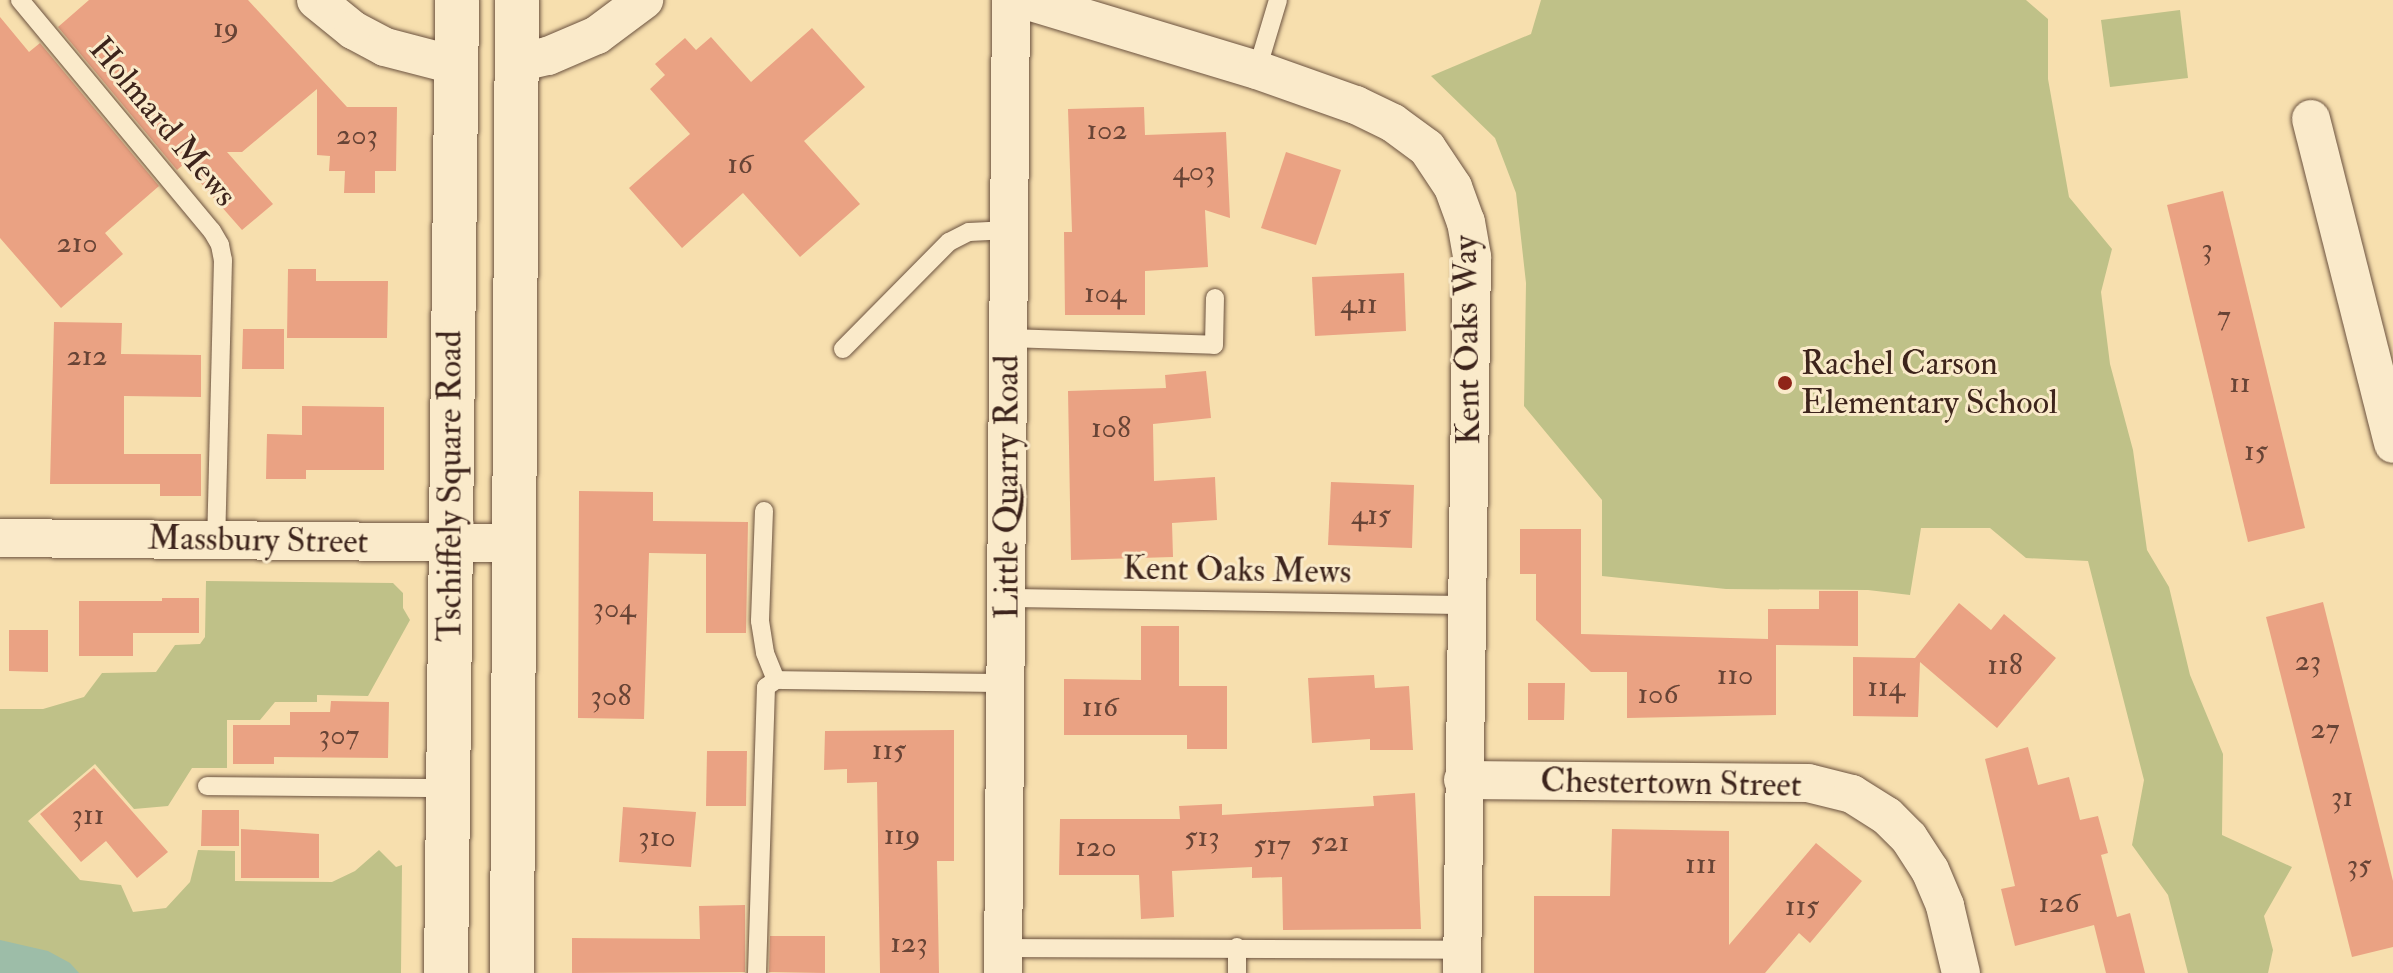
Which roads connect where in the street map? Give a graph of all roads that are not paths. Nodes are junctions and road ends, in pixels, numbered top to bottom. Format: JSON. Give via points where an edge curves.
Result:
{"nodes":[{"id":1,"x":20,"y":0,"type":"edge"},
{"id":2,"x":316,"y":0,"type":"edge"},
{"id":3,"x":457,"y":0,"type":"edge"},
{"id":4,"x":517,"y":0,"type":"edge"},
{"id":5,"x":644,"y":0,"type":"edge"},
{"id":6,"x":1011,"y":0,"type":"edge"},
{"id":7,"x":1025,"y":0,"type":"edge"},
{"id":8,"x":1278,"y":0,"type":"edge"},
{"id":9,"x":517,"y":63,"type":"junction"},
{"id":10,"x":454,"y":65,"type":"junction"},
{"id":11,"x":1257,"y":70,"type":"junction"},
{"id":12,"x":2311,"y":119,"type":"dead end"},
{"id":13,"x":1009,"y":230,"type":"junction"},
{"id":14,"x":1215,"y":298,"type":"dead end"},
{"id":15,"x":1008,"y":338,"type":"junction"},
{"id":16,"x":843,"y":349,"type":"dead end"},
{"id":17,"x":2393,"y":444,"type":"edge"},
{"id":18,"x":764,"y":511,"type":"dead end"},
{"id":19,"x":0,"y":538,"type":"edge"},
{"id":20,"x":216,"y":539,"type":"junction"},
{"id":21,"x":450,"y":542,"type":"junction"},
{"id":22,"x":515,"y":543,"type":"junction"},
{"id":23,"x":1006,"y":598,"type":"junction"},
{"id":24,"x":1466,"y":605,"type":"junction"},
{"id":25,"x":776,"y":680,"type":"junction"},
{"id":26,"x":1005,"y":683,"type":"junction"},
{"id":27,"x":1463,"y":780,"type":"junction"},
{"id":28,"x":207,"y":786,"type":"dead end"},
{"id":29,"x":447,"y":788,"type":"junction"},
{"id":30,"x":1237,"y":947,"type":"junction"},
{"id":31,"x":1003,"y":961,"type":"edge"},
{"id":32,"x":1462,"y":961,"type":"edge"},
{"id":33,"x":446,"y":973,"type":"edge"},
{"id":34,"x":512,"y":973,"type":"edge"},
{"id":35,"x":757,"y":973,"type":"edge"},
{"id":36,"x":1237,"y":973,"type":"edge"},
{"id":37,"x":1961,"y":973,"type":"edge"}],
"edges":[{"from":1,"to":20,"type":"lane","name":"Holmard Mews","via":[[220,245]]},
{"from":2,"to":10,"type":"street","via":[[385,47]]},
{"from":3,"to":10,"type":"street","name":"Tschiffely Square Road"},
{"from":4,"to":9,"type":"street","name":"Tschiffely Square Road"},
{"from":5,"to":9,"type":"street","via":[[597,35]]},
{"from":6,"to":13,"type":"street","name":"Little Quarry Road"},
{"from":7,"to":11,"type":"street","name":"Kent Oaks Way"},
{"from":8,"to":11,"type":"lane"},
{"from":9,"to":22,"type":"street","name":"Tschiffely Square Road"},
{"from":10,"to":21,"type":"street","name":"Tschiffely Square Road"},
{"from":11,"to":24,"type":"street","name":"Kent Oaks Way","via":[[1393,123],[1427,148],[1453,187],[1472,257]]},
{"from":12,"to":17,"type":"street"},
{"from":13,"to":15,"type":"street","name":"Little Quarry Road"},
{"from":13,"to":16,"type":"lane","via":[[969,232],[949,242]]},
{"from":14,"to":15,"type":"lane","via":[[1214,345]]},
{"from":15,"to":23,"type":"street","name":"Little Quarry Road"},
{"from":18,"to":25,"type":"lane","via":[[760,621]]},
{"from":19,"to":20,"type":"street","name":"Massbury Street"},
{"from":20,"to":21,"type":"street","name":"Massbury Street"},
{"from":21,"to":22,"type":"street","name":"Massbury Street"},
{"from":21,"to":29,"type":"street","name":"Tschiffely Square Road"},
{"from":22,"to":34,"type":"street","name":"Tschiffely Square Road"},
{"from":23,"to":24,"type":"lane","name":"Kent Oaks Mews"},
{"from":23,"to":26,"type":"street","name":"Little Quarry Road"},
{"from":24,"to":27,"type":"street","name":"Kent Oaks Way"},
{"from":25,"to":26,"type":"lane"},
{"from":25,"to":35,"type":"lane","via":[[766,687],[763,708]]},
{"from":26,"to":31,"type":"street","name":"Little Quarry Road"},
{"from":27,"to":32,"type":"street","name":"Kent Oaks Way"},
{"from":27,"to":37,"type":"street","name":"Chestertown Street","via":[[1808,783],[1852,794],[1887,816],[1930,870]]},
{"from":28,"to":29,"type":"lane"},
{"from":29,"to":33,"type":"street","name":"Tschiffely Square Road"},
{"from":30,"to":31,"type":"lane"},
{"from":30,"to":32,"type":"lane"},
{"from":30,"to":36,"type":"lane"}]}
